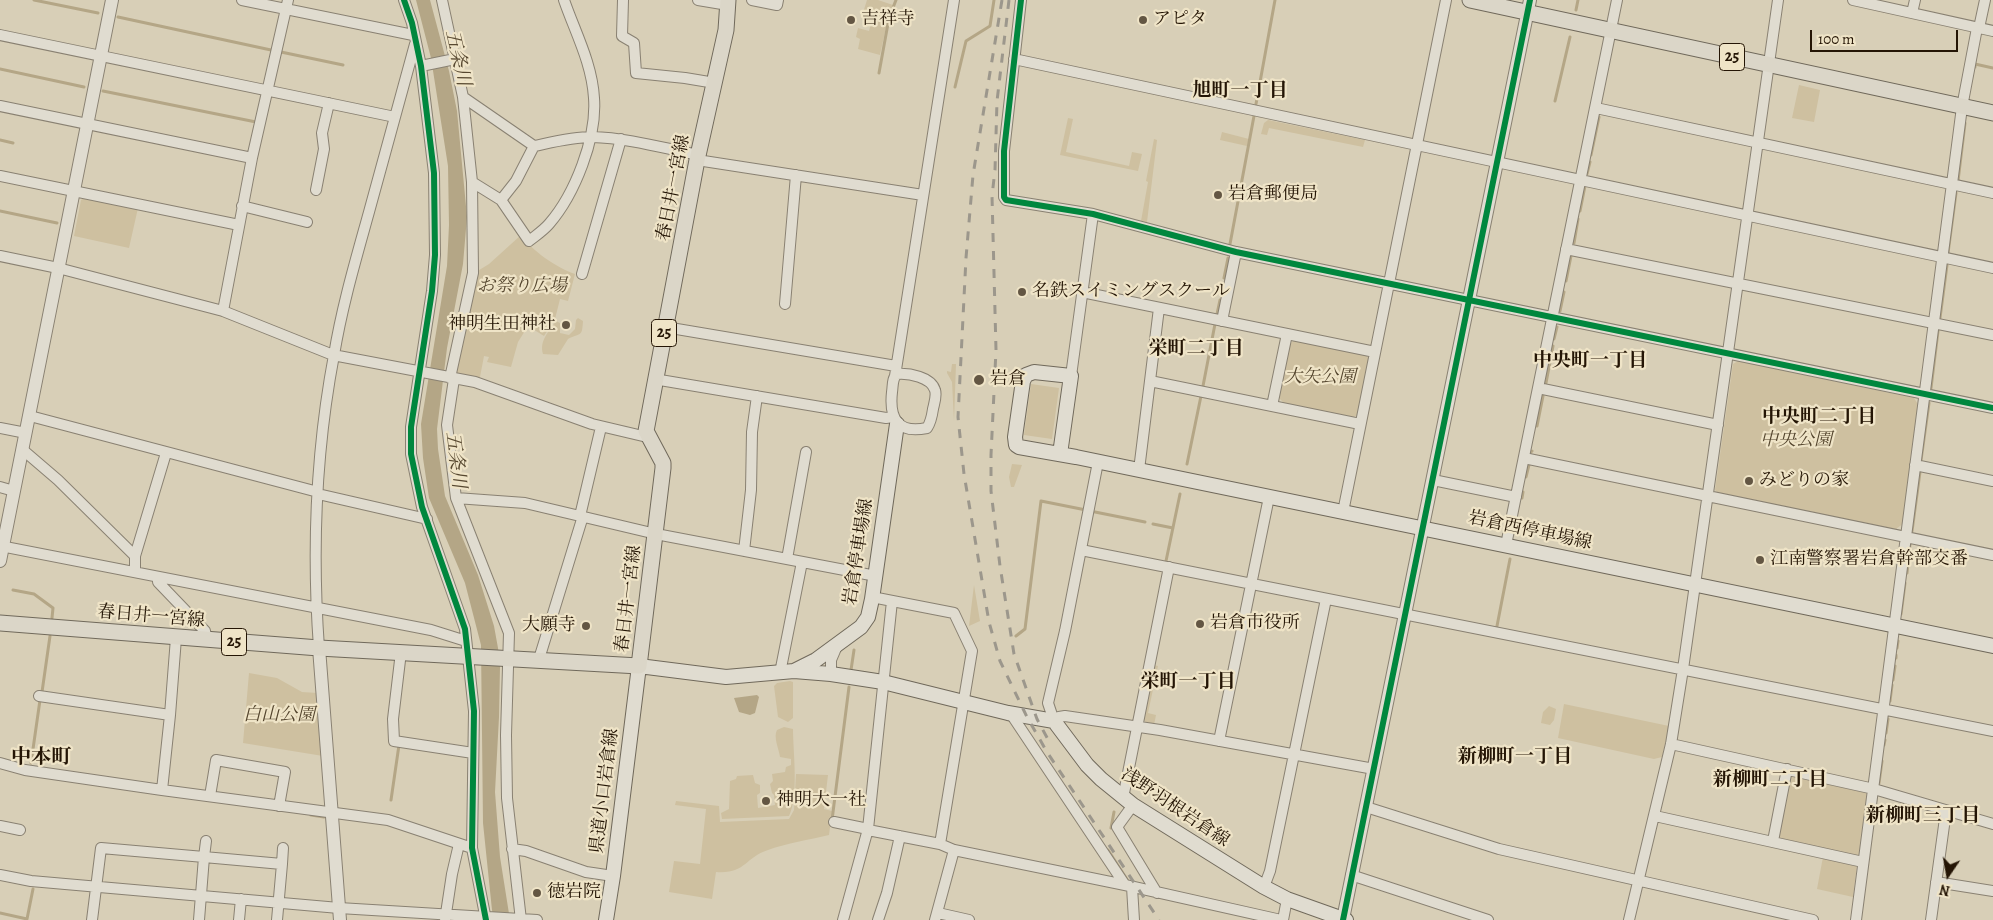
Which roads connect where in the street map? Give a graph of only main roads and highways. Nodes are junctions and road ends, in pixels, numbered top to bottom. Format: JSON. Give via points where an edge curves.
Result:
{"nodes":[{"id":1,"x":1470,"y":0,"type":"edge"},
{"id":2,"x":728,"y":2,"type":"edge"},
{"id":3,"x":1529,"y":6,"type":"edge"},
{"id":4,"x":1993,"y":113,"type":"edge"},
{"id":5,"x":895,"y":420,"type":"road end"},
{"id":6,"x":1060,"y":454,"type":"junction"},
{"id":7,"x":0,"y":624,"type":"edge"},
{"id":8,"x":1993,"y":646,"type":"edge"},
{"id":9,"x":639,"y":666,"type":"junction"},
{"id":10,"x":787,"y":672,"type":"junction"},
{"id":11,"x":606,"y":920,"type":"edge"},
{"id":12,"x":1344,"y":920,"type":"edge"}],
"edges":[{"from":1,"to":3,"type":"main road","number":"25"},
{"from":2,"to":9,"type":"main road","name":"春日井一宮線","number":"25","via":[[726,30],[654,378],[646,431],[663,468]]},
{"from":3,"to":4,"type":"main road","number":"25","via":[[1611,30]]},
{"from":5,"to":10,"type":"main road","name":"岩倉停車場線","via":[[868,618],[837,646],[816,660]]},
{"from":6,"to":6,"type":"main road","name":"岩倉西停車場線","via":[[1016,445],[1023,381],[1026,375],[1034,372],[1070,376]]},
{"from":6,"to":8,"type":"main road","name":"岩倉西停車場線"},
{"from":7,"to":9,"type":"main road","name":"春日井一宮線","number":"25","via":[[319,648],[401,652],[467,649],[510,657]]},
{"from":9,"to":10,"type":"main road","name":"岩倉停車場線","via":[[726,676]]},
{"from":9,"to":11,"type":"main road","name":"県道小口岩倉線"},
{"from":10,"to":12,"type":"main road","name":"浅野羽根岩倉線","via":[[831,674],[883,682],[1054,722],[1087,765],[1128,801],[1264,887]]}]}
